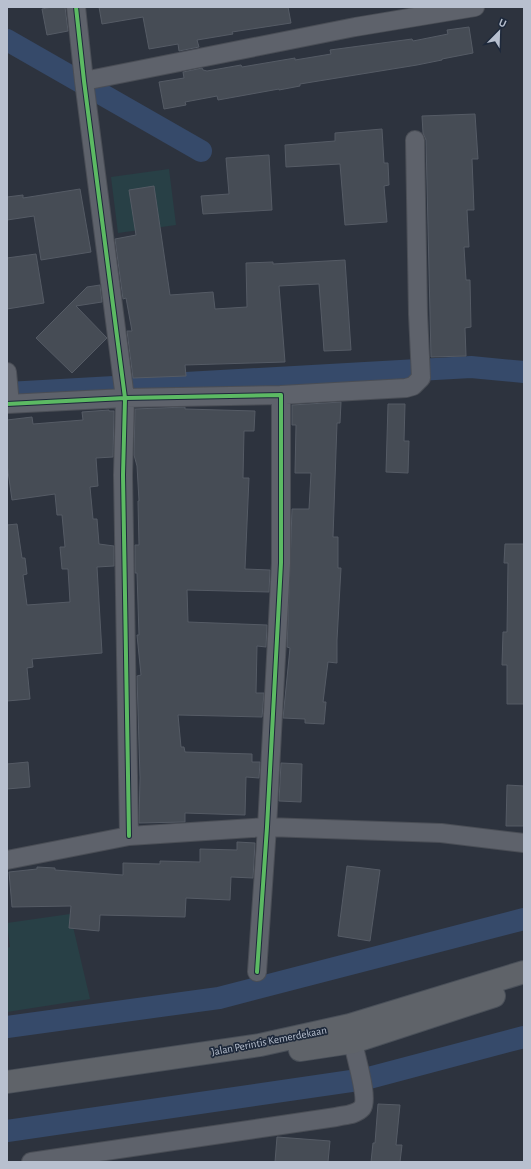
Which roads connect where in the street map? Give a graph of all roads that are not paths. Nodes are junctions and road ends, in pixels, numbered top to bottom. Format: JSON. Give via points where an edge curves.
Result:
{"nodes":[{"id":1,"x":76,"y":7,"type":"edge"},
{"id":2,"x":475,"y":7,"type":"edge"},
{"id":3,"x":84,"y":81,"type":"junction"},
{"id":4,"x":415,"y":140,"type":"dead end"},
{"id":5,"x":7,"y":372,"type":"edge"},
{"id":6,"x":7,"y":376,"type":"edge"},
{"id":7,"x":282,"y":394,"type":"junction"},
{"id":8,"x":125,"y":398,"type":"junction"},
{"id":9,"x":8,"y":402,"type":"edge"},
{"id":10,"x":268,"y":827,"type":"junction"},
{"id":11,"x":129,"y":836,"type":"junction"},
{"id":12,"x":524,"y":842,"type":"edge"},
{"id":13,"x":7,"y":860,"type":"edge"},
{"id":14,"x":257,"y":972,"type":"dead end"},
{"id":15,"x":524,"y":972,"type":"edge"},
{"id":16,"x":524,"y":987,"type":"edge"},
{"id":17,"x":355,"y":1051,"type":"junction"},
{"id":18,"x":7,"y":1082,"type":"edge"},
{"id":19,"x":7,"y":1095,"type":"edge"},
{"id":20,"x":31,"y":1162,"type":"edge"}],
"edges":[{"from":1,"to":3,"type":"street"},
{"from":2,"to":3,"type":"street","via":[[355,27]]},
{"from":3,"to":8,"type":"street"},
{"from":4,"to":7,"type":"street","via":[[421,369],[413,386]]},
{"from":5,"to":6,"type":"street"},
{"from":6,"to":9,"type":"street"},
{"from":7,"to":8,"type":"street"},
{"from":7,"to":10,"type":"street","via":[[281,563]]},
{"from":8,"to":9,"type":"street"},
{"from":8,"to":11,"type":"street","via":[[123,475]]},
{"from":10,"to":11,"type":"street"},
{"from":10,"to":12,"type":"street","via":[[441,833]]},
{"from":10,"to":14,"type":"street"},
{"from":11,"to":13,"type":"street"},
{"from":15,"to":18,"type":"highway","name":"Jalan Perintis Kemerdekaan","via":[[350,1025],[260,1045]]},
{"from":16,"to":17,"type":"highway","name":"Jalan Perintis Kemerdekaan"},
{"from":17,"to":19,"type":"highway","name":"Jalan Perintis Kemerdekaan"},
{"from":17,"to":20,"type":"street","via":[[365,1094],[364,1103],[358,1111],[336,1118]]}]}
